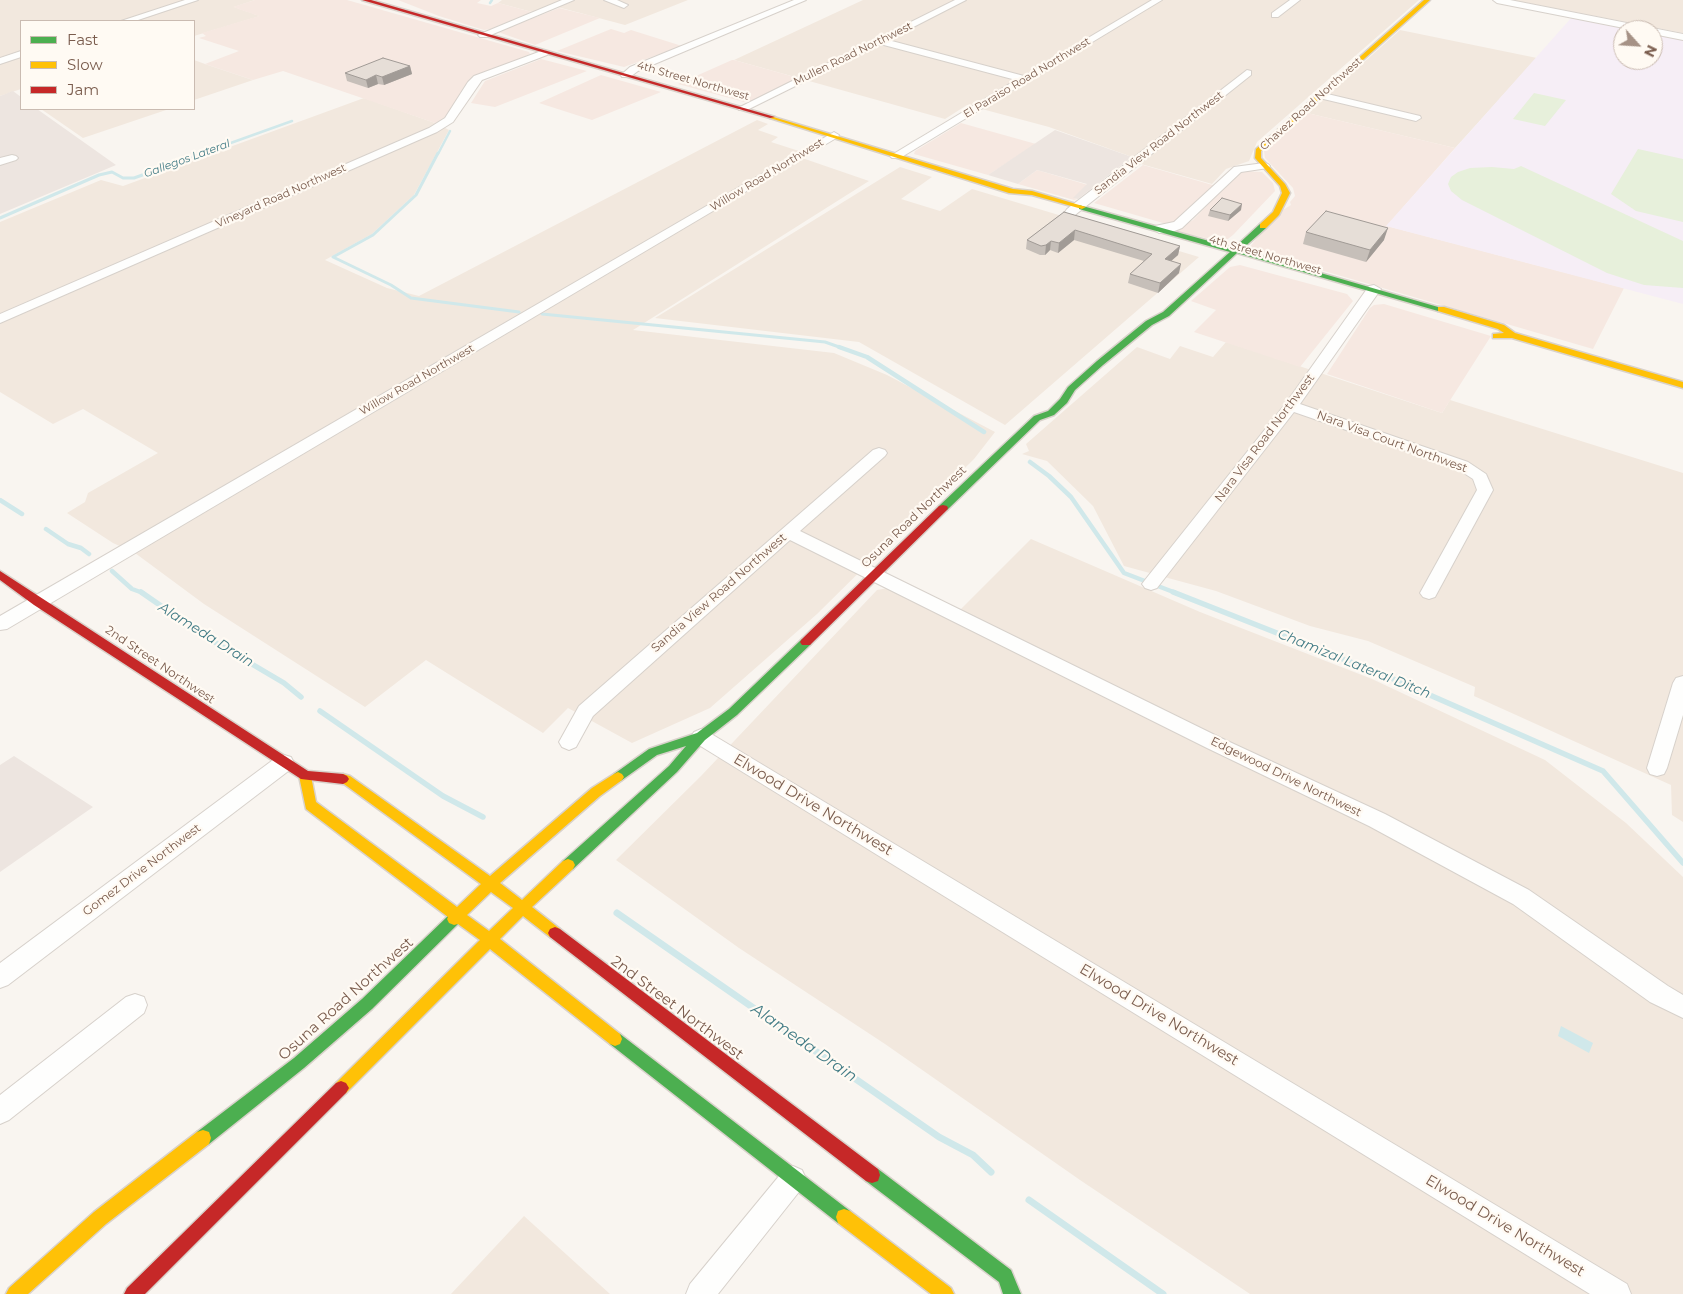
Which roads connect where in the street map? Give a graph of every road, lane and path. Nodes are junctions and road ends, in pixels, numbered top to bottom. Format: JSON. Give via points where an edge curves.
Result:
{"nodes":[{"id":1,"x":194,"y":0,"type":"edge"},
{"id":2,"x":365,"y":0,"type":"edge"},
{"id":3,"x":570,"y":0,"type":"edge"},
{"id":4,"x":608,"y":0,"type":"edge"},
{"id":5,"x":802,"y":0,"type":"edge"},
{"id":6,"x":962,"y":0,"type":"edge"},
{"id":7,"x":1158,"y":0,"type":"edge"},
{"id":8,"x":1296,"y":0,"type":"edge"},
{"id":9,"x":1428,"y":0,"type":"edge"},
{"id":10,"x":1497,"y":0,"type":"edge"},
{"id":11,"x":624,"y":4,"type":"dead end"},
{"id":12,"x":1275,"y":15,"type":"dead end"},
{"id":13,"x":129,"y":20,"type":"edge"},
{"id":14,"x":1613,"y":23,"type":"edge"},
{"id":15,"x":1663,"y":33,"type":"edge"},
{"id":16,"x":483,"y":35,"type":"junction"},
{"id":17,"x":1683,"y":37,"type":"edge"},
{"id":18,"x":880,"y":41,"type":"junction"},
{"id":19,"x":544,"y":52,"type":"junction"},
{"id":20,"x":20,"y":54,"type":"edge"},
{"id":21,"x":0,"y":61,"type":"edge"},
{"id":22,"x":1247,"y":73,"type":"dead end"},
{"id":23,"x":626,"y":75,"type":"junction"},
{"id":24,"x":1024,"y":79,"type":"junction"},
{"id":25,"x":1319,"y":95,"type":"junction"},
{"id":26,"x":743,"y":108,"type":"junction"},
{"id":27,"x":1416,"y":118,"type":"dead end"},
{"id":28,"x":834,"y":136,"type":"junction"},
{"id":29,"x":896,"y":156,"type":"junction"},
{"id":30,"x":12,"y":158,"type":"dead end"},
{"id":31,"x":0,"y":162,"type":"edge"},
{"id":32,"x":1264,"y":166,"type":"junction"},
{"id":33,"x":1075,"y":209,"type":"junction"},
{"id":34,"x":1160,"y":230,"type":"junction"},
{"id":35,"x":1226,"y":253,"type":"junction"},
{"id":36,"x":1371,"y":293,"type":"junction"},
{"id":37,"x":0,"y":319,"type":"edge"},
{"id":38,"x":1683,"y":385,"type":"edge"},
{"id":39,"x":1291,"y":406,"type":"junction"},
{"id":40,"x":879,"y":453,"type":"dead end"},
{"id":41,"x":788,"y":532,"type":"junction"},
{"id":42,"x":875,"y":574,"type":"junction"},
{"id":43,"x":0,"y":575,"type":"edge"},
{"id":44,"x":1151,"y":584,"type":"dead end"},
{"id":45,"x":1430,"y":593,"type":"dead end"},
{"id":46,"x":38,"y":602,"type":"junction"},
{"id":47,"x":0,"y":624,"type":"edge"},
{"id":48,"x":1683,"y":683,"type":"edge"},
{"id":49,"x":701,"y":737,"type":"junction"},
{"id":50,"x":569,"y":742,"type":"dead end"},
{"id":51,"x":284,"y":763,"type":"junction"},
{"id":52,"x":1657,"y":768,"type":"dead end"},
{"id":53,"x":305,"y":776,"type":"junction"},
{"id":54,"x":492,"y":884,"type":"junction"},
{"id":55,"x":522,"y":908,"type":"junction"},
{"id":56,"x":459,"y":916,"type":"junction"},
{"id":57,"x":490,"y":940,"type":"junction"},
{"id":58,"x":0,"y":977,"type":"edge"},
{"id":59,"x":135,"y":1005,"type":"dead end"},
{"id":60,"x":1683,"y":1007,"type":"edge"},
{"id":61,"x":0,"y":1111,"type":"edge"},
{"id":62,"x":793,"y":1179,"type":"junction"},
{"id":63,"x":15,"y":1294,"type":"edge"},
{"id":64,"x":133,"y":1294,"type":"edge"},
{"id":65,"x":700,"y":1294,"type":"edge"},
{"id":66,"x":944,"y":1294,"type":"edge"},
{"id":67,"x":1012,"y":1294,"type":"edge"},
{"id":68,"x":1618,"y":1294,"type":"edge"}],
"edges":[{"from":1,"to":13,"type":"street"},
{"from":2,"to":16,"type":"main road","name":"4th Street Northwest"},
{"from":3,"to":16,"type":"street"},
{"from":4,"to":11,"type":"street"},
{"from":5,"to":23,"type":"street"},
{"from":6,"to":18,"type":"street","name":"Mullen Road Northwest"},
{"from":7,"to":24,"type":"street","name":"El Paraiso Road Northwest"},
{"from":8,"to":12,"type":"street"},
{"from":9,"to":25,"type":"main road","name":"Chavez Road Northwest"},
{"from":10,"to":14,"type":"street"},
{"from":15,"to":17,"type":"street"},
{"from":16,"to":19,"type":"main road","name":"4th Street Northwest"},
{"from":18,"to":24,"type":"street"},
{"from":18,"to":26,"type":"street","name":"Mullen Road Northwest"},
{"from":19,"to":23,"type":"main road","name":"4th Street Northwest"},
{"from":19,"to":37,"type":"street","name":"Vineyard Road Northwest","via":[[478,78],[449,120],[432,130]]},
{"from":20,"to":21,"type":"street"},
{"from":22,"to":33,"type":"street","name":"Sandia View Road Northwest"},
{"from":23,"to":26,"type":"main road","name":"4th Street Northwest"},
{"from":24,"to":29,"type":"street","name":"El Paraiso Road Northwest"},
{"from":25,"to":27,"type":"street"},
{"from":25,"to":32,"type":"main road","name":"Chavez Road Northwest","via":[[1258,150],[1257,155]]},
{"from":26,"to":28,"type":"main road","name":"4th Street Northwest"},
{"from":28,"to":29,"type":"main road","name":"4th Street Northwest"},
{"from":28,"to":46,"type":"street","name":"Willow Road Northwest"},
{"from":29,"to":33,"type":"main road","name":"4th Street Northwest","via":[[1012,191],[1021,198]]},
{"from":30,"to":31,"type":"street"},
{"from":32,"to":34,"type":"street","name":"Chavez Road Northwest","via":[[1234,172],[1183,220],[1172,228]]},
{"from":32,"to":35,"type":"main road","via":[[1286,193],[1276,212]]},
{"from":33,"to":34,"type":"main road","name":"4th Street Northwest"},
{"from":33,"to":35,"type":"main road","name":"4th Street Northwest","via":[[1105,222]]},
{"from":34,"to":35,"type":"main road","name":"4th Street Northwest"},
{"from":35,"to":36,"type":"main road","name":"4th Street Northwest"},
{"from":35,"to":42,"type":"main road","name":"Osuna Road Northwest","via":[[1171,294],[1149,323],[1071,389],[1054,394],[1041,406],[1037,418]]},
{"from":36,"to":38,"type":"main road","name":"4th Street Northwest","via":[[1497,336],[1512,335]]},
{"from":36,"to":39,"type":"street","name":"Nara Visa Road Northwest"},
{"from":39,"to":44,"type":"street","name":"Nara Visa Road Northwest"},
{"from":39,"to":45,"type":"street","name":"Nara Visa Court Northwest","via":[[1462,465],[1480,477],[1485,490]]},
{"from":40,"to":41,"type":"street","name":"Sandia View Road Northwest"},
{"from":41,"to":42,"type":"street"},
{"from":41,"to":50,"type":"street","name":"Sandia View Road Northwest","via":[[586,711]]},
{"from":42,"to":49,"type":"main road","name":"Osuna Road Northwest","via":[[733,712]]},
{"from":42,"to":60,"type":"street","name":"Edgewood Drive Northwest","via":[[1214,743],[1377,820],[1521,897],[1659,994]]},
{"from":43,"to":46,"type":"main road","name":"2nd Street Northwest"},
{"from":46,"to":47,"type":"street","name":"Willow Road Northwest"},
{"from":46,"to":51,"type":"main road","name":"2nd Street Northwest"},
{"from":48,"to":52,"type":"street"},
{"from":49,"to":54,"type":"main road","name":"Osuna Road Northwest","via":[[654,752],[596,792],[513,862]]},
{"from":49,"to":55,"type":"main road","name":"Osuna Road Northwest","via":[[673,769]]},
{"from":49,"to":68,"type":"street","name":"Elwood Drive Northwest"},
{"from":51,"to":53,"type":"main road","name":"2nd Street Northwest"},
{"from":51,"to":58,"type":"street","name":"Gomez Drive Northwest"},
{"from":53,"to":54,"type":"main road","name":"2nd Street Northwest","via":[[346,779]]},
{"from":53,"to":56,"type":"main road","via":[[310,805]]},
{"from":54,"to":55,"type":"main road","name":"2nd Street Northwest"},
{"from":54,"to":56,"type":"main road","name":"Osuna Road Northwest"},
{"from":55,"to":57,"type":"main road","name":"Osuna Road Northwest"},
{"from":55,"to":67,"type":"main road","name":"2nd Street Northwest","via":[[1005,1276]]},
{"from":56,"to":57,"type":"main road"},
{"from":56,"to":63,"type":"main road","name":"Osuna Road Northwest","via":[[367,1004],[299,1063],[100,1218]]},
{"from":57,"to":62,"type":"main road"},
{"from":57,"to":64,"type":"main road","name":"Osuna Road Northwest"},
{"from":59,"to":61,"type":"street"},
{"from":62,"to":65,"type":"street"},
{"from":62,"to":66,"type":"main road"}]}
